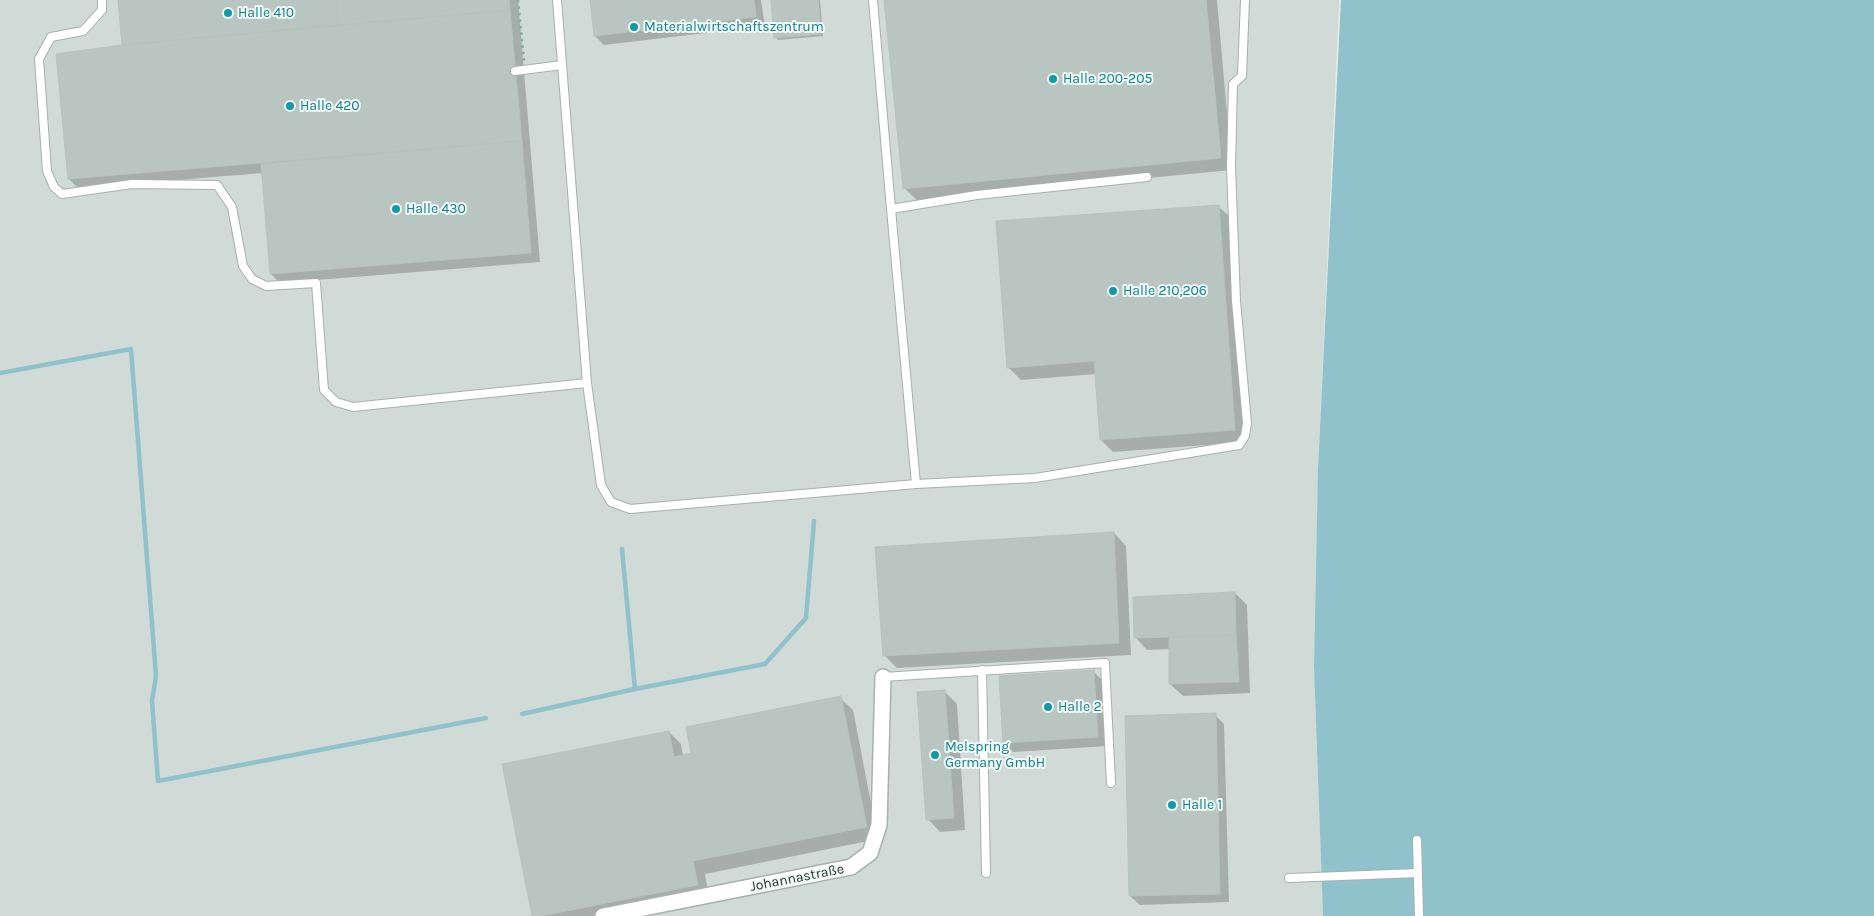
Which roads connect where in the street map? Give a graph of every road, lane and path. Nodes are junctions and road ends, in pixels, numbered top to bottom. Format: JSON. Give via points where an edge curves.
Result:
{"nodes":[{"id":1,"x":102,"y":0,"type":"edge"},
{"id":2,"x":518,"y":0,"type":"edge"},
{"id":3,"x":557,"y":0,"type":"edge"},
{"id":4,"x":873,"y":0,"type":"edge"},
{"id":5,"x":1245,"y":0,"type":"edge"},
{"id":6,"x":562,"y":65,"type":"junction"},
{"id":7,"x":524,"y":70,"type":"junction"},
{"id":8,"x":515,"y":71,"type":"dead end"},
{"id":9,"x":1147,"y":177,"type":"dead end"},
{"id":10,"x":891,"y":209,"type":"junction"},
{"id":11,"x":586,"y":383,"type":"junction"},
{"id":12,"x":916,"y":484,"type":"junction"},
{"id":13,"x":982,"y":670,"type":"junction"},
{"id":14,"x":883,"y":676,"type":"joint"},
{"id":15,"x":1111,"y":783,"type":"dead end"},
{"id":16,"x":1417,"y":840,"type":"dead end"},
{"id":17,"x":1418,"y":872,"type":"junction"},
{"id":18,"x":986,"y":873,"type":"dead end"},
{"id":19,"x":1289,"y":878,"type":"dead end"},
{"id":20,"x":603,"y":916,"type":"edge"},
{"id":21,"x":1419,"y":916,"type":"edge"}],
"edges":[{"from":1,"to":11,"type":"lane","via":[[102,10],[83,31],[51,37],[39,59],[47,171],[58,191],[62,194],[132,184],[217,185],[232,207],[243,266],[252,279],[266,286],[316,283],[324,390],[336,402],[353,406]]},
{"from":2,"to":7,"type":"path"},
{"from":3,"to":6,"type":"lane"},
{"from":4,"to":10,"type":"lane"},
{"from":5,"to":12,"type":"lane","via":[[1242,76],[1233,84],[1231,167],[1236,302],[1247,423],[1245,436],[1239,445],[1036,478]]},
{"from":6,"to":7,"type":"lane"},
{"from":6,"to":11,"type":"lane"},
{"from":7,"to":8,"type":"lane"},
{"from":9,"to":10,"type":"lane","via":[[977,195]]},
{"from":10,"to":12,"type":"lane"},
{"from":11,"to":12,"type":"lane","via":[[601,485],[611,502],[630,509]]},
{"from":13,"to":14,"type":"lane"},
{"from":13,"to":15,"type":"lane","via":[[1105,663]]},
{"from":13,"to":18,"type":"lane"},
{"from":14,"to":20,"type":"street","name":"Johannastraße","via":[[879,825],[870,853],[851,868]]},
{"from":16,"to":17,"type":"lane"},
{"from":17,"to":19,"type":"lane"},
{"from":17,"to":21,"type":"lane"}]}
